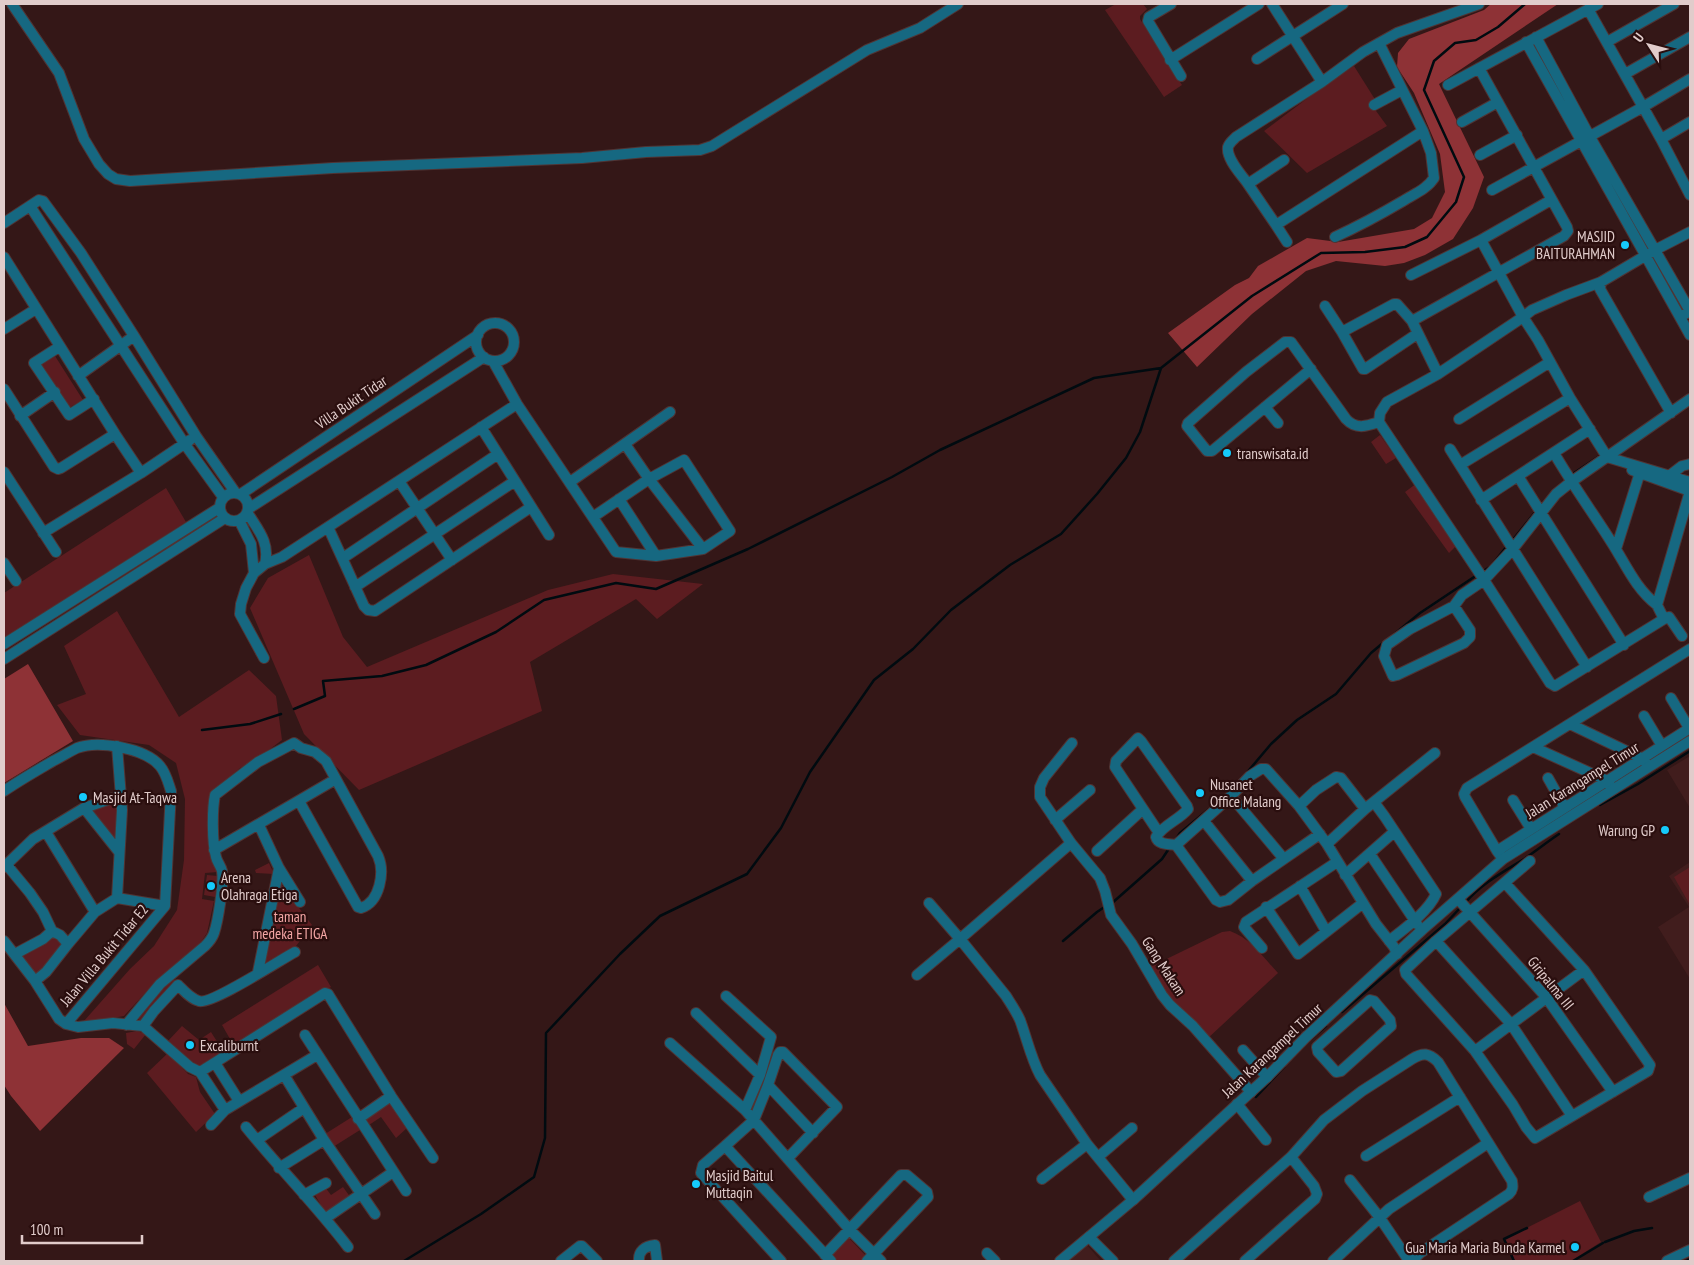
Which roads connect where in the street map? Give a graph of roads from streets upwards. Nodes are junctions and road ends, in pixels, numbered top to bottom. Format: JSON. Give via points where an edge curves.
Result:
{"nodes":[{"id":1,"x":12,"y":4,"type":"edge"},
{"id":2,"x":958,"y":4,"type":"edge"},
{"id":3,"x":1170,"y":4,"type":"edge"},
{"id":4,"x":1259,"y":4,"type":"edge"},
{"id":5,"x":1272,"y":4,"type":"edge"},
{"id":6,"x":1343,"y":4,"type":"edge"},
{"id":7,"x":1479,"y":4,"type":"edge"},
{"id":8,"x":1674,"y":4,"type":"edge"},
{"id":9,"x":1593,"y":6,"type":"edge"},
{"id":10,"x":1293,"y":36,"type":"junction"},
{"id":11,"x":1536,"y":37,"type":"junction"},
{"id":12,"x":1690,"y":37,"type":"edge"},
{"id":13,"x":1526,"y":42,"type":"junction"},
{"id":14,"x":1607,"y":42,"type":"junction"},
{"id":15,"x":1379,"y":43,"type":"junction"},
{"id":16,"x":1170,"y":60,"type":"junction"},
{"id":17,"x":1257,"y":60,"type":"dead end"},
{"id":18,"x":1479,"y":68,"type":"junction"},
{"id":19,"x":1625,"y":74,"type":"junction"},
{"id":20,"x":1181,"y":76,"type":"dead end"},
{"id":21,"x":1690,"y":79,"type":"edge"},
{"id":22,"x":1322,"y":82,"type":"junction"},
{"id":23,"x":1448,"y":85,"type":"dead end"},
{"id":24,"x":1402,"y":90,"type":"junction"},
{"id":25,"x":1498,"y":102,"type":"junction"},
{"id":26,"x":1374,"y":105,"type":"dead end"},
{"id":27,"x":1643,"y":107,"type":"junction"},
{"id":28,"x":1462,"y":122,"type":"dead end"},
{"id":29,"x":1690,"y":122,"type":"edge"},
{"id":30,"x":1423,"y":131,"type":"junction"},
{"id":31,"x":1516,"y":135,"type":"junction"},
{"id":32,"x":1586,"y":139,"type":"junction"},
{"id":33,"x":1661,"y":139,"type":"junction"},
{"id":34,"x":1480,"y":155,"type":"dead end"},
{"id":35,"x":1284,"y":160,"type":"dead end"},
{"id":36,"x":1534,"y":167,"type":"junction"},
{"id":37,"x":1248,"y":184,"type":"junction"},
{"id":38,"x":1492,"y":190,"type":"dead end"},
{"id":39,"x":1690,"y":194,"type":"edge"},
{"id":40,"x":1551,"y":200,"type":"junction"},
{"id":41,"x":30,"y":206,"type":"junction"},
{"id":42,"x":4,"y":223,"type":"edge"},
{"id":43,"x":1276,"y":225,"type":"junction"},
{"id":44,"x":1690,"y":232,"type":"edge"},
{"id":45,"x":1335,"y":237,"type":"dead end"},
{"id":46,"x":1481,"y":240,"type":"junction"},
{"id":47,"x":1287,"y":242,"type":"dead end"},
{"id":48,"x":1650,"y":253,"type":"junction"},
{"id":49,"x":4,"y":257,"type":"edge"},
{"id":50,"x":1498,"y":273,"type":"junction"},
{"id":51,"x":1411,"y":276,"type":"dead end"},
{"id":52,"x":1601,"y":282,"type":"junction"},
{"id":53,"x":1325,"y":306,"type":"dead end"},
{"id":54,"x":36,"y":309,"type":"junction"},
{"id":55,"x":1690,"y":311,"type":"edge"},
{"id":56,"x":1523,"y":317,"type":"junction"},
{"id":57,"x":1680,"y":317,"type":"junction"},
{"id":58,"x":1412,"y":321,"type":"junction"},
{"id":59,"x":4,"y":329,"type":"edge"},
{"id":60,"x":1342,"y":332,"type":"junction"},
{"id":61,"x":1417,"y":334,"type":"junction"},
{"id":62,"x":478,"y":335,"type":"junction"},
{"id":63,"x":1690,"y":335,"type":"edge"},
{"id":64,"x":134,"y":336,"type":"junction"},
{"id":65,"x":122,"y":345,"type":"junction"},
{"id":66,"x":59,"y":347,"type":"junction"},
{"id":67,"x":488,"y":359,"type":"junction"},
{"id":68,"x":1550,"y":362,"type":"junction"},
{"id":69,"x":1311,"y":369,"type":"junction"},
{"id":70,"x":1438,"y":374,"type":"junction"},
{"id":71,"x":78,"y":376,"type":"junction"},
{"id":72,"x":4,"y":389,"type":"edge"},
{"id":73,"x":55,"y":392,"type":"junction"},
{"id":74,"x":1570,"y":398,"type":"junction"},
{"id":75,"x":94,"y":399,"type":"junction"},
{"id":76,"x":1690,"y":399,"type":"edge"},
{"id":77,"x":516,"y":404,"type":"junction"},
{"id":78,"x":1265,"y":407,"type":"junction"},
{"id":79,"x":670,"y":412,"type":"dead end"},
{"id":80,"x":1671,"y":413,"type":"junction"},
{"id":81,"x":20,"y":416,"type":"junction"},
{"id":82,"x":1459,"y":419,"type":"dead end"},
{"id":83,"x":1379,"y":422,"type":"junction"},
{"id":84,"x":1278,"y":423,"type":"dead end"},
{"id":85,"x":481,"y":427,"type":"junction"},
{"id":86,"x":1590,"y":429,"type":"junction"},
{"id":87,"x":115,"y":434,"type":"junction"},
{"id":88,"x":196,"y":436,"type":"junction"},
{"id":89,"x":184,"y":444,"type":"junction"},
{"id":90,"x":625,"y":444,"type":"junction"},
{"id":91,"x":1450,"y":449,"type":"dead end"},
{"id":92,"x":1554,"y":453,"type":"junction"},
{"id":93,"x":498,"y":454,"type":"junction"},
{"id":94,"x":1605,"y":457,"type":"junction"},
{"id":95,"x":1690,"y":464,"type":"edge"},
{"id":96,"x":1460,"y":465,"type":"junction"},
{"id":97,"x":1640,"y":470,"type":"junction"},
{"id":98,"x":4,"y":472,"type":"edge"},
{"id":99,"x":141,"y":473,"type":"junction"},
{"id":100,"x":1518,"y":476,"type":"junction"},
{"id":101,"x":1669,"y":476,"type":"junction"},
{"id":102,"x":649,"y":479,"type":"junction"},
{"id":103,"x":1569,"y":479,"type":"junction"},
{"id":104,"x":399,"y":480,"type":"junction"},
{"id":105,"x":515,"y":481,"type":"junction"},
{"id":106,"x":570,"y":482,"type":"junction"},
{"id":107,"x":1690,"y":482,"type":"edge"},
{"id":108,"x":1690,"y":491,"type":"edge"},
{"id":109,"x":238,"y":493,"type":"junction"},
{"id":110,"x":223,"y":497,"type":"junction"},
{"id":111,"x":619,"y":499,"type":"junction"},
{"id":112,"x":1481,"y":500,"type":"junction"},
{"id":113,"x":531,"y":507,"type":"junction"},
{"id":114,"x":220,"y":508,"type":"junction"},
{"id":115,"x":417,"y":508,"type":"junction"},
{"id":116,"x":1539,"y":508,"type":"junction"},
{"id":117,"x":247,"y":511,"type":"junction"},
{"id":118,"x":593,"y":517,"type":"junction"},
{"id":119,"x":225,"y":518,"type":"junction"},
{"id":120,"x":239,"y":520,"type":"junction"},
{"id":121,"x":328,"y":527,"type":"junction"},
{"id":122,"x":43,"y":533,"type":"junction"},
{"id":123,"x":435,"y":535,"type":"junction"},
{"id":124,"x":549,"y":535,"type":"dead end"},
{"id":125,"x":1510,"y":546,"type":"junction"},
{"id":126,"x":702,"y":549,"type":"junction"},
{"id":127,"x":1616,"y":549,"type":"junction"},
{"id":128,"x":56,"y":552,"type":"dead end"},
{"id":129,"x":656,"y":556,"type":"junction"},
{"id":130,"x":342,"y":558,"type":"junction"},
{"id":131,"x":452,"y":560,"type":"junction"},
{"id":132,"x":4,"y":564,"type":"edge"},
{"id":133,"x":265,"y":564,"type":"junction"},
{"id":134,"x":253,"y":568,"type":"junction"},
{"id":135,"x":1481,"y":575,"type":"junction"},
{"id":136,"x":16,"y":580,"type":"dead end"},
{"id":137,"x":356,"y":587,"type":"junction"},
{"id":138,"x":1657,"y":605,"type":"junction"},
{"id":139,"x":1454,"y":606,"type":"junction"},
{"id":140,"x":1664,"y":619,"type":"junction"},
{"id":141,"x":1682,"y":636,"type":"dead end"},
{"id":142,"x":4,"y":644,"type":"edge"},
{"id":143,"x":1624,"y":645,"type":"junction"},
{"id":144,"x":1690,"y":649,"type":"edge"},
{"id":145,"x":264,"y":658,"type":"dead end"},
{"id":146,"x":4,"y":659,"type":"edge"},
{"id":147,"x":1587,"y":667,"type":"junction"},
{"id":148,"x":1671,"y":698,"type":"dead end"},
{"id":149,"x":1644,"y":716,"type":"dead end"},
{"id":150,"x":1570,"y":724,"type":"junction"},
{"id":151,"x":1690,"y":728,"type":"edge"},
{"id":152,"x":1690,"y":742,"type":"edge"},
{"id":153,"x":1072,"y":743,"type":"dead end"},
{"id":154,"x":117,"y":746,"type":"junction"},
{"id":155,"x":1662,"y":746,"type":"junction"},
{"id":156,"x":1533,"y":747,"type":"junction"},
{"id":157,"x":1434,"y":753,"type":"dead end"},
{"id":158,"x":1643,"y":759,"type":"junction"},
{"id":159,"x":1649,"y":768,"type":"junction"},
{"id":160,"x":1548,"y":778,"type":"dead end"},
{"id":161,"x":336,"y":779,"type":"junction"},
{"id":162,"x":1611,"y":786,"type":"junction"},
{"id":163,"x":1090,"y":790,"type":"dead end"},
{"id":164,"x":4,"y":791,"type":"edge"},
{"id":165,"x":122,"y":795,"type":"junction"},
{"id":166,"x":1231,"y":796,"type":"junction"},
{"id":167,"x":1513,"y":800,"type":"dead end"},
{"id":168,"x":299,"y":802,"type":"junction"},
{"id":169,"x":1374,"y":802,"type":"junction"},
{"id":170,"x":1299,"y":806,"type":"junction"},
{"id":171,"x":84,"y":808,"type":"junction"},
{"id":172,"x":1565,"y":808,"type":"junction"},
{"id":173,"x":1365,"y":809,"type":"junction"},
{"id":174,"x":1142,"y":810,"type":"junction"},
{"id":175,"x":1056,"y":820,"type":"junction"},
{"id":176,"x":1204,"y":821,"type":"junction"},
{"id":177,"x":259,"y":824,"type":"junction"},
{"id":178,"x":1531,"y":829,"type":"junction"},
{"id":179,"x":1160,"y":831,"type":"junction"},
{"id":180,"x":46,"y":832,"type":"junction"},
{"id":181,"x":1394,"y":832,"type":"junction"},
{"id":182,"x":1320,"y":834,"type":"junction"},
{"id":183,"x":1071,"y":843,"type":"junction"},
{"id":184,"x":1328,"y":844,"type":"junction"},
{"id":185,"x":1173,"y":845,"type":"junction"},
{"id":186,"x":214,"y":850,"type":"junction"},
{"id":187,"x":119,"y":852,"type":"junction"},
{"id":188,"x":1098,"y":852,"type":"dead end"},
{"id":189,"x":1370,"y":854,"type":"junction"},
{"id":190,"x":1500,"y":855,"type":"junction"},
{"id":191,"x":1284,"y":859,"type":"junction"},
{"id":192,"x":1530,"y":861,"type":"dead end"},
{"id":193,"x":1338,"y":862,"type":"junction"},
{"id":194,"x":5,"y":866,"type":"edge"},
{"id":195,"x":279,"y":868,"type":"junction"},
{"id":196,"x":1345,"y":875,"type":"junction"},
{"id":197,"x":1252,"y":881,"type":"junction"},
{"id":198,"x":1505,"y":882,"type":"junction"},
{"id":199,"x":1300,"y":886,"type":"junction"},
{"id":200,"x":117,"y":898,"type":"junction"},
{"id":201,"x":300,"y":902,"type":"dead end"},
{"id":202,"x":929,"y":903,"type":"dead end"},
{"id":203,"x":1363,"y":903,"type":"junction"},
{"id":204,"x":1464,"y":905,"type":"junction"},
{"id":205,"x":165,"y":906,"type":"junction"},
{"id":206,"x":1266,"y":907,"type":"junction"},
{"id":207,"x":95,"y":912,"type":"junction"},
{"id":208,"x":1414,"y":920,"type":"junction"},
{"id":209,"x":1422,"y":930,"type":"junction"},
{"id":210,"x":52,"y":931,"type":"junction"},
{"id":211,"x":1326,"y":931,"type":"junction"},
{"id":212,"x":960,"y":939,"type":"junction"},
{"id":213,"x":4,"y":941,"type":"edge"},
{"id":214,"x":1389,"y":941,"type":"junction"},
{"id":215,"x":1436,"y":942,"type":"junction"},
{"id":216,"x":68,"y":944,"type":"junction"},
{"id":217,"x":1262,"y":948,"type":"dead end"},
{"id":218,"x":294,"y":952,"type":"dead end"},
{"id":219,"x":15,"y":954,"type":"junction"},
{"id":220,"x":1397,"y":954,"type":"junction"},
{"id":221,"x":1584,"y":970,"type":"junction"},
{"id":222,"x":175,"y":972,"type":"junction"},
{"id":223,"x":258,"y":972,"type":"junction"},
{"id":224,"x":917,"y":975,"type":"dead end"},
{"id":225,"x":35,"y":981,"type":"junction"},
{"id":226,"x":178,"y":985,"type":"junction"},
{"id":227,"x":726,"y":996,"type":"dead end"},
{"id":228,"x":1546,"y":997,"type":"junction"},
{"id":229,"x":696,"y":1013,"type":"dead end"},
{"id":230,"x":1332,"y":1017,"type":"junction"},
{"id":231,"x":66,"y":1024,"type":"junction"},
{"id":232,"x":1511,"y":1024,"type":"junction"},
{"id":233,"x":126,"y":1025,"type":"junction"},
{"id":234,"x":143,"y":1026,"type":"junction"},
{"id":235,"x":1340,"y":1026,"type":"junction"},
{"id":236,"x":305,"y":1035,"type":"dead end"},
{"id":237,"x":670,"y":1043,"type":"dead end"},
{"id":238,"x":1243,"y":1050,"type":"dead end"},
{"id":239,"x":1475,"y":1050,"type":"junction"},
{"id":240,"x":317,"y":1055,"type":"junction"},
{"id":241,"x":215,"y":1063,"type":"junction"},
{"id":242,"x":200,"y":1072,"type":"junction"},
{"id":243,"x":284,"y":1075,"type":"junction"},
{"id":244,"x":760,"y":1075,"type":"junction"},
{"id":245,"x":1267,"y":1077,"type":"junction"},
{"id":246,"x":768,"y":1084,"type":"junction"},
{"id":247,"x":1251,"y":1092,"type":"junction"},
{"id":248,"x":1613,"y":1092,"type":"junction"},
{"id":249,"x":391,"y":1096,"type":"junction"},
{"id":250,"x":1460,"y":1097,"type":"junction"},
{"id":251,"x":239,"y":1101,"type":"junction"},
{"id":252,"x":1237,"y":1104,"type":"junction"},
{"id":253,"x":304,"y":1108,"type":"junction"},
{"id":254,"x":225,"y":1110,"type":"junction"},
{"id":255,"x":746,"y":1110,"type":"junction"},
{"id":256,"x":1572,"y":1116,"type":"junction"},
{"id":257,"x":358,"y":1119,"type":"junction"},
{"id":258,"x":754,"y":1120,"type":"junction"},
{"id":259,"x":211,"y":1125,"type":"dead end"},
{"id":260,"x":246,"y":1127,"type":"dead end"},
{"id":261,"x":1132,"y":1128,"type":"dead end"},
{"id":262,"x":813,"y":1133,"type":"junction"},
{"id":263,"x":256,"y":1140,"type":"junction"},
{"id":264,"x":324,"y":1140,"type":"junction"},
{"id":265,"x":1266,"y":1140,"type":"dead end"},
{"id":266,"x":1488,"y":1143,"type":"junction"},
{"id":267,"x":1087,"y":1144,"type":"junction"},
{"id":268,"x":726,"y":1146,"type":"junction"},
{"id":269,"x":1366,"y":1156,"type":"dead end"},
{"id":270,"x":1098,"y":1157,"type":"junction"},
{"id":271,"x":1291,"y":1157,"type":"junction"},
{"id":272,"x":433,"y":1158,"type":"dead end"},
{"id":273,"x":788,"y":1158,"type":"junction"},
{"id":274,"x":279,"y":1168,"type":"junction"},
{"id":275,"x":393,"y":1172,"type":"junction"},
{"id":276,"x":1690,"y":1178,"type":"edge"},
{"id":277,"x":1042,"y":1179,"type":"dead end"},
{"id":278,"x":1350,"y":1180,"type":"dead end"},
{"id":279,"x":326,"y":1183,"type":"dead end"},
{"id":280,"x":406,"y":1190,"type":"dead end"},
{"id":281,"x":362,"y":1194,"type":"junction"},
{"id":282,"x":304,"y":1195,"type":"junction"},
{"id":283,"x":1649,"y":1197,"type":"dead end"},
{"id":284,"x":1133,"y":1200,"type":"junction"},
{"id":285,"x":375,"y":1214,"type":"dead end"},
{"id":286,"x":326,"y":1218,"type":"junction"},
{"id":287,"x":1380,"y":1218,"type":"junction"},
{"id":288,"x":850,"y":1230,"type":"junction"},
{"id":289,"x":1089,"y":1237,"type":"junction"},
{"id":290,"x":348,"y":1247,"type":"dead end"},
{"id":291,"x":1690,"y":1250,"type":"edge"},
{"id":292,"x":987,"y":1254,"type":"dead end"},
{"id":293,"x":828,"y":1258,"type":"edge"},
{"id":294,"x":874,"y":1259,"type":"edge"},
{"id":295,"x":561,"y":1261,"type":"edge"},
{"id":296,"x":597,"y":1261,"type":"edge"},
{"id":297,"x":639,"y":1261,"type":"edge"},
{"id":298,"x":657,"y":1261,"type":"edge"},
{"id":299,"x":781,"y":1261,"type":"edge"},
{"id":300,"x":995,"y":1261,"type":"edge"},
{"id":301,"x":1060,"y":1261,"type":"edge"},
{"id":302,"x":1113,"y":1261,"type":"edge"},
{"id":303,"x":1174,"y":1261,"type":"edge"},
{"id":304,"x":1245,"y":1261,"type":"edge"},
{"id":305,"x":1333,"y":1261,"type":"edge"},
{"id":306,"x":1411,"y":1261,"type":"edge"},
{"id":307,"x":1667,"y":1261,"type":"edge"}],
"edges":[{"from":1,"to":2,"type":"street","via":[[59,73],[84,139],[99,164],[116,179],[130,181],[700,150],[712,146],[866,50],[920,28]]},
{"from":3,"to":16,"type":"street","via":[[1148,20]]},
{"from":4,"to":16,"type":"street"},
{"from":5,"to":10,"type":"street"},
{"from":6,"to":10,"type":"street"},
{"from":7,"to":15,"type":"street","via":[[1397,33]]},
{"from":8,"to":14,"type":"street"},
{"from":9,"to":11,"type":"street"},
{"from":9,"to":14,"type":"street"},
{"from":10,"to":17,"type":"street"},
{"from":10,"to":22,"type":"street"},
{"from":11,"to":13,"type":"street"},
{"from":11,"to":32,"type":"street"},
{"from":12,"to":19,"type":"street"},
{"from":13,"to":18,"type":"street"},
{"from":13,"to":32,"type":"street"},
{"from":14,"to":19,"type":"street"},
{"from":15,"to":22,"type":"street"},
{"from":15,"to":24,"type":"street"},
{"from":16,"to":20,"type":"street"},
{"from":18,"to":23,"type":"street"},
{"from":18,"to":25,"type":"street"},
{"from":19,"to":27,"type":"street"},
{"from":21,"to":27,"type":"street"},
{"from":22,"to":37,"type":"street","via":[[1246,130],[1229,145],[1231,159]]},
{"from":24,"to":26,"type":"street"},
{"from":24,"to":30,"type":"street"},
{"from":25,"to":28,"type":"street"},
{"from":25,"to":31,"type":"street"},
{"from":27,"to":32,"type":"street"},
{"from":27,"to":33,"type":"street"},
{"from":29,"to":33,"type":"street"},
{"from":30,"to":43,"type":"street"},
{"from":30,"to":45,"type":"street","via":[[1432,153],[1434,178],[1431,183],[1374,218]]},
{"from":31,"to":34,"type":"street"},
{"from":31,"to":36,"type":"street"},
{"from":32,"to":36,"type":"street"},
{"from":32,"to":48,"type":"street"},
{"from":33,"to":39,"type":"street"},
{"from":35,"to":37,"type":"street"},
{"from":36,"to":38,"type":"street"},
{"from":36,"to":40,"type":"street"},
{"from":37,"to":43,"type":"street"},
{"from":40,"to":46,"type":"street"},
{"from":40,"to":50,"type":"street","via":[[1567,227],[1566,235]]},
{"from":41,"to":42,"type":"street"},
{"from":41,"to":64,"type":"street","via":[[41,200],[53,212]]},
{"from":41,"to":65,"type":"street"},
{"from":43,"to":47,"type":"street"},
{"from":44,"to":48,"type":"street"},
{"from":46,"to":50,"type":"street"},
{"from":46,"to":51,"type":"street"},
{"from":48,"to":52,"type":"street"},
{"from":48,"to":55,"type":"street"},
{"from":48,"to":57,"type":"street"},
{"from":49,"to":54,"type":"street"},
{"from":50,"to":56,"type":"street"},
{"from":50,"to":58,"type":"street"},
{"from":52,"to":56,"type":"street","via":[[1532,310]]},
{"from":52,"to":80,"type":"street","via":[[1600,289]]},
{"from":53,"to":60,"type":"street"},
{"from":54,"to":59,"type":"street"},
{"from":54,"to":66,"type":"street"},
{"from":55,"to":57,"type":"street"},
{"from":56,"to":68,"type":"street"},
{"from":56,"to":70,"type":"street"},
{"from":57,"to":63,"type":"street"},
{"from":58,"to":60,"type":"street","via":[[1400,306],[1394,304]]},
{"from":58,"to":61,"type":"street"},
{"from":60,"to":61,"type":"street","via":[[1363,369]]},
{"from":61,"to":70,"type":"street"},
{"from":62,"to":67,"type":"street","via":[[479,352]]},
{"from":62,"to":67,"type":"street","name":"Villa Bukit Tidar","via":[[486,326],[495,324],[511,332],[514,344],[511,352],[502,360]]},
{"from":62,"to":109,"type":"street","name":"Villa Bukit Tidar"},
{"from":64,"to":65,"type":"street"},
{"from":64,"to":88,"type":"street"},
{"from":65,"to":71,"type":"street"},
{"from":65,"to":89,"type":"street"},
{"from":66,"to":71,"type":"street"},
{"from":66,"to":73,"type":"street","via":[[34,364]]},
{"from":67,"to":77,"type":"street"},
{"from":67,"to":117,"type":"street","name":"Villa Bukit Tidar"},
{"from":68,"to":74,"type":"street"},
{"from":68,"to":82,"type":"street"},
{"from":69,"to":78,"type":"street"},
{"from":69,"to":78,"type":"street","via":[[1291,342],[1285,342],[1246,372],[1187,426],[1209,452]]},
{"from":69,"to":83,"type":"street","via":[[1350,423],[1366,426]]},
{"from":70,"to":83,"type":"street","via":[[1387,402]]},
{"from":71,"to":75,"type":"street"},
{"from":72,"to":81,"type":"street"},
{"from":73,"to":75,"type":"street","via":[[69,415]]},
{"from":73,"to":81,"type":"street"},
{"from":74,"to":86,"type":"street"},
{"from":74,"to":96,"type":"street"},
{"from":75,"to":87,"type":"street"},
{"from":76,"to":80,"type":"street"},
{"from":77,"to":85,"type":"street"},
{"from":77,"to":106,"type":"street"},
{"from":78,"to":84,"type":"street"},
{"from":79,"to":90,"type":"street"},
{"from":80,"to":94,"type":"street"},
{"from":81,"to":87,"type":"street","via":[[58,469]]},
{"from":83,"to":135,"type":"street"},
{"from":85,"to":93,"type":"street"},
{"from":85,"to":104,"type":"street"},
{"from":86,"to":92,"type":"street"},
{"from":86,"to":94,"type":"street"},
{"from":87,"to":99,"type":"street"},
{"from":88,"to":89,"type":"street"},
{"from":88,"to":109,"type":"street"},
{"from":89,"to":99,"type":"street"},
{"from":89,"to":110,"type":"street"},
{"from":90,"to":102,"type":"street"},
{"from":90,"to":106,"type":"street"},
{"from":91,"to":96,"type":"street"},
{"from":92,"to":100,"type":"street"},
{"from":92,"to":103,"type":"street"},
{"from":93,"to":105,"type":"street"},
{"from":93,"to":115,"type":"street"},
{"from":94,"to":97,"type":"street"},
{"from":94,"to":103,"type":"street"},
{"from":95,"to":101,"type":"street"},
{"from":96,"to":112,"type":"street"},
{"from":97,"to":101,"type":"street"},
{"from":97,"to":108,"type":"street"},
{"from":97,"to":127,"type":"street"},
{"from":98,"to":122,"type":"street"},
{"from":99,"to":122,"type":"street"},
{"from":100,"to":112,"type":"street"},
{"from":100,"to":116,"type":"street"},
{"from":101,"to":107,"type":"street"},
{"from":102,"to":111,"type":"street"},
{"from":102,"to":126,"type":"street"},
{"from":102,"to":126,"type":"street","via":[[684,460],[730,531]]},
{"from":103,"to":116,"type":"street"},
{"from":103,"to":127,"type":"street"},
{"from":104,"to":115,"type":"street"},
{"from":104,"to":121,"type":"street"},
{"from":105,"to":113,"type":"street"},
{"from":105,"to":123,"type":"street"},
{"from":106,"to":118,"type":"street"},
{"from":108,"to":138,"type":"street"},
{"from":109,"to":110,"type":"street"},
{"from":109,"to":117,"type":"street","via":[[246,499]]},
{"from":110,"to":114,"type":"street"},
{"from":111,"to":118,"type":"street"},
{"from":111,"to":129,"type":"street"},
{"from":112,"to":125,"type":"street"},
{"from":113,"to":124,"type":"street"},
{"from":113,"to":131,"type":"street"},
{"from":114,"to":119,"type":"street"},
{"from":114,"to":142,"type":"street"},
{"from":115,"to":123,"type":"street"},
{"from":115,"to":130,"type":"street"},
{"from":116,"to":125,"type":"street"},
{"from":116,"to":143,"type":"street"},
{"from":117,"to":120,"type":"street"},
{"from":117,"to":133,"type":"street","via":[[266,544]]},
{"from":118,"to":129,"type":"street","via":[[616,552]]},
{"from":119,"to":120,"type":"street"},
{"from":119,"to":146,"type":"street"},
{"from":120,"to":134,"type":"street","via":[[251,544]]},
{"from":121,"to":130,"type":"street"},
{"from":121,"to":133,"type":"street","via":[[282,557]]},
{"from":122,"to":128,"type":"street"},
{"from":123,"to":131,"type":"street"},
{"from":123,"to":137,"type":"street"},
{"from":125,"to":135,"type":"street"},
{"from":125,"to":147,"type":"street"},
{"from":126,"to":129,"type":"street"},
{"from":127,"to":138,"type":"street","via":[[1641,590]]},
{"from":130,"to":137,"type":"street"},
{"from":131,"to":137,"type":"street","via":[[375,611],[364,606]]},
{"from":132,"to":136,"type":"street"},
{"from":133,"to":134,"type":"street"},
{"from":134,"to":145,"type":"street","via":[[240,614]]},
{"from":135,"to":139,"type":"street"},
{"from":135,"to":147,"type":"street","via":[[1552,686]]},
{"from":138,"to":140,"type":"street"},
{"from":139,"to":139,"type":"street","via":[[1387,645],[1384,656],[1393,676],[1470,638],[1470,630]]},
{"from":140,"to":141,"type":"street","via":[[1669,617]]},
{"from":140,"to":143,"type":"street"},
{"from":143,"to":147,"type":"street"},
{"from":144,"to":150,"type":"street"},
{"from":148,"to":151,"type":"street"},
{"from":149,"to":155,"type":"street"},
{"from":150,"to":156,"type":"street"},
{"from":150,"to":158,"type":"street"},
{"from":151,"to":155,"type":"street","name":"Jalan Karangampel Timur"},
{"from":152,"to":159,"type":"street","name":"Jalan Karangampel Timur"},
{"from":153,"to":175,"type":"street","name":"Gang Makam","via":[[1040,787],[1040,797]]},
{"from":154,"to":164,"type":"street","name":"Jalan Villa Bukit Tidar E2","via":[[77,748]]},
{"from":154,"to":165,"type":"street","name":"Jalan Villa Bukit Tidar E2"},
{"from":154,"to":205,"type":"street","name":"Jalan Villa Bukit Tidar E2","via":[[127,747],[159,764],[171,790]]},
{"from":155,"to":158,"type":"street","name":"Jalan Karangampel Timur"},
{"from":156,"to":162,"type":"street"},
{"from":156,"to":190,"type":"street","via":[[1465,791],[1465,797]]},
{"from":157,"to":169,"type":"street"},
{"from":158,"to":159,"type":"street"},
{"from":158,"to":162,"type":"street","name":"Jalan Karangampel Timur"},
{"from":159,"to":162,"type":"street","name":"Jalan Karangampel Timur"},
{"from":160,"to":172,"type":"street"},
{"from":161,"to":168,"type":"street"},
{"from":161,"to":168,"type":"street","via":[[380,862],[379,889],[365,907],[358,907]]},
{"from":161,"to":186,"type":"street","via":[[326,761],[294,743],[258,762],[215,795]]},
{"from":162,"to":172,"type":"street","name":"Jalan Karangampel Timur"},
{"from":162,"to":190,"type":"street","name":"Jalan Karangampel Timur"},
{"from":163,"to":175,"type":"street"},
{"from":165,"to":171,"type":"street"},
{"from":165,"to":187,"type":"street","name":"Jalan Villa Bukit Tidar E2"},
{"from":166,"to":170,"type":"street","via":[[1261,768],[1269,771]]},
{"from":166,"to":176,"type":"street"},
{"from":166,"to":191,"type":"street"},
{"from":167,"to":178,"type":"street"},
{"from":168,"to":177,"type":"street"},
{"from":169,"to":173,"type":"street"},
{"from":169,"to":181,"type":"street"},
{"from":170,"to":173,"type":"street","via":[[1336,777],[1341,778]]},
{"from":170,"to":182,"type":"street"},
{"from":171,"to":180,"type":"street"},
{"from":171,"to":187,"type":"street"},
{"from":172,"to":178,"type":"street","name":"Jalan Karangampel Timur"},
{"from":173,"to":184,"type":"street"},
{"from":174,"to":179,"type":"street"},
{"from":174,"to":179,"type":"street","via":[[1115,767],[1116,761],[1138,738],[1188,809]]},
{"from":174,"to":188,"type":"street"},
{"from":175,"to":183,"type":"street","name":"Gang Makam"},
{"from":176,"to":185,"type":"street"},
{"from":176,"to":197,"type":"street"},
{"from":177,"to":186,"type":"street"},
{"from":177,"to":195,"type":"street"},
{"from":178,"to":190,"type":"street","name":"Jalan Karangampel Timur"},
{"from":179,"to":185,"type":"street","via":[[1156,840]]},
{"from":180,"to":194,"type":"street","via":[[33,839]]},
{"from":180,"to":207,"type":"street"},
{"from":181,"to":189,"type":"street"},
{"from":181,"to":208,"type":"street","via":[[1436,894]]},
{"from":182,"to":184,"type":"street"},
{"from":182,"to":191,"type":"street"},
{"from":183,"to":212,"type":"street"},
{"from":183,"to":247,"type":"street","name":"Gang Makam","via":[[1100,878],[1111,915],[1170,1005],[1193,1026]]},
{"from":184,"to":193,"type":"street"},
{"from":185,"to":197,"type":"street","via":[[1220,902],[1228,900]]},
{"from":186,"to":222,"type":"street","via":[[222,878],[214,933],[205,946]]},
{"from":187,"to":200,"type":"street","name":"Jalan Villa Bukit Tidar E2"},
{"from":189,"to":196,"type":"street"},
{"from":189,"to":208,"type":"street"},
{"from":190,"to":204,"type":"street","name":"Jalan Karangampel Timur"},
{"from":191,"to":197,"type":"street"},
{"from":192,"to":198,"type":"street"},
{"from":193,"to":196,"type":"street"},
{"from":193,"to":199,"type":"street"},
{"from":194,"to":210,"type":"street","via":[[30,893]]},
{"from":195,"to":201,"type":"street"},
{"from":195,"to":223,"type":"street"},
{"from":196,"to":203,"type":"street"},
{"from":198,"to":204,"type":"street"},
{"from":198,"to":221,"type":"street"},
{"from":199,"to":206,"type":"street"},
{"from":199,"to":211,"type":"street"},
{"from":200,"to":205,"type":"street","name":"Jalan Villa Bukit Tidar E2"},
{"from":200,"to":207,"type":"street","name":"Jalan Villa Bukit Tidar E2"},
{"from":202,"to":212,"type":"street"},
{"from":203,"to":211,"type":"street"},
{"from":203,"to":214,"type":"street"},
{"from":204,"to":209,"type":"street","name":"Jalan Karangampel Timur"},
{"from":204,"to":215,"type":"street"},
{"from":204,"to":228,"type":"street","name":"Giripalma III"},
{"from":205,"to":231,"type":"street","name":"Jalan Villa Bukit Tidar E2"},
{"from":206,"to":211,"type":"street","via":[[1298,954]]},
{"from":206,"to":217,"type":"street","via":[[1244,924]]},
{"from":207,"to":216,"type":"street","name":"Jalan Villa Bukit Tidar E2"},
{"from":208,"to":209,"type":"street"},
{"from":208,"to":214,"type":"street"},
{"from":209,"to":220,"type":"street","name":"Jalan Karangampel Timur"},
{"from":210,"to":216,"type":"street"},
{"from":210,"to":219,"type":"street"},
{"from":212,"to":224,"type":"street"},
{"from":212,"to":267,"type":"street","via":[[1010,1001],[1034,1063]]},
{"from":213,"to":219,"type":"street"},
{"from":214,"to":220,"type":"street"},
{"from":215,"to":232,"type":"street"},
{"from":215,"to":239,"type":"street","via":[[1407,967],[1406,974]]},
{"from":216,"to":225,"type":"street","name":"Jalan Villa Bukit Tidar E2"},
{"from":218,"to":223,"type":"street"},
{"from":219,"to":225,"type":"street"},
{"from":220,"to":230,"type":"street","name":"Jalan Karangampel Timur"},
{"from":221,"to":228,"type":"street"},
{"from":221,"to":248,"type":"street","via":[[1650,1065],[1648,1071]]},
{"from":222,"to":226,"type":"street"},
{"from":222,"to":233,"type":"street","via":[[160,984]]},
{"from":223,"to":226,"type":"street","via":[[237,987],[204,1002],[190,996]]},
{"from":225,"to":231,"type":"street","via":[[59,1019]]},
{"from":226,"to":234,"type":"street"},
{"from":227,"to":244,"type":"street","via":[[771,1037]]},
{"from":228,"to":232,"type":"street"},
{"from":228,"to":248,"type":"street","name":"Giripalma III"},
{"from":229,"to":244,"type":"street"},
{"from":230,"to":235,"type":"street","via":[[1333,1024]]},
{"from":230,"to":245,"type":"street","name":"Jalan Karangampel Timur"},
{"from":231,"to":233,"type":"street","via":[[78,1027],[113,1023]]},
{"from":232,"to":239,"type":"street"},
{"from":232,"to":256,"type":"street"},
{"from":233,"to":234,"type":"street"},
{"from":234,"to":242,"type":"street"},
{"from":235,"to":235,"type":"street","via":[[1372,1000],[1392,1024],[1336,1072],[1317,1049]]},
{"from":236,"to":240,"type":"street"},
{"from":237,"to":255,"type":"street"},
{"from":238,"to":245,"type":"street"},
{"from":239,"to":256,"type":"street","via":[[1536,1138]]},
{"from":240,"to":243,"type":"street"},
{"from":240,"to":257,"type":"street"},
{"from":241,"to":242,"type":"street"},
{"from":241,"to":249,"type":"street","via":[[324,993],[328,994]]},
{"from":241,"to":251,"type":"street"},
{"from":242,"to":254,"type":"street"},
{"from":243,"to":251,"type":"street"},
{"from":243,"to":253,"type":"street"},
{"from":244,"to":255,"type":"street"},
{"from":245,"to":247,"type":"street","name":"Jalan Karangampel Timur"},
{"from":246,"to":258,"type":"street"},
{"from":246,"to":262,"type":"street"},
{"from":246,"to":262,"type":"street","via":[[782,1052],[836,1105],[836,1109]]},
{"from":247,"to":252,"type":"street","name":"Jalan Karangampel Timur"},
{"from":248,"to":256,"type":"street"},
{"from":249,"to":257,"type":"street"},
{"from":249,"to":272,"type":"street"},
{"from":250,"to":266,"type":"street"},
{"from":250,"to":269,"type":"street"},
{"from":250,"to":271,"type":"street","via":[[1438,1062],[1428,1054],[1421,1054],[1324,1120]]},
{"from":251,"to":254,"type":"street"},
{"from":252,"to":265,"type":"street"},
{"from":252,"to":284,"type":"street","name":"Jalan Karangampel Timur"},
{"from":253,"to":263,"type":"street"},
{"from":253,"to":264,"type":"street"},
{"from":254,"to":259,"type":"street"},
{"from":255,"to":258,"type":"street"},
{"from":257,"to":275,"type":"street"},
{"from":258,"to":268,"type":"street"},
{"from":258,"to":273,"type":"street"},
{"from":260,"to":263,"type":"street"},
{"from":261,"to":270,"type":"street"},
{"from":262,"to":273,"type":"street"},
{"from":263,"to":274,"type":"street"},
{"from":264,"to":274,"type":"street"},
{"from":264,"to":281,"type":"street"},
{"from":266,"to":287,"type":"street"},
{"from":266,"to":306,"type":"street","via":[[1512,1181],[1512,1191]]},
{"from":267,"to":270,"type":"street"},
{"from":267,"to":277,"type":"street"},
{"from":268,"to":293,"type":"street"},
{"from":268,"to":299,"type":"street","via":[[702,1165],[701,1173]]},
{"from":270,"to":284,"type":"street"},
{"from":271,"to":303,"type":"street"},
{"from":271,"to":304,"type":"street","via":[[1314,1186],[1315,1199]]},
{"from":273,"to":288,"type":"street"},
{"from":274,"to":282,"type":"street"},
{"from":275,"to":280,"type":"street"},
{"from":275,"to":281,"type":"street"},
{"from":276,"to":283,"type":"street"},
{"from":278,"to":287,"type":"street"},
{"from":279,"to":282,"type":"street"},
{"from":281,"to":285,"type":"street"},
{"from":281,"to":286,"type":"street"},
{"from":282,"to":286,"type":"street"},
{"from":284,"to":289,"type":"street","name":"Jalan Karangampel Timur"},
{"from":286,"to":290,"type":"street"},
{"from":287,"to":305,"type":"street"},
{"from":287,"to":306,"type":"street"},
{"from":288,"to":293,"type":"street"},
{"from":288,"to":294,"type":"street"},
{"from":288,"to":294,"type":"street","via":[[901,1175],[907,1175],[927,1192],[928,1197]]},
{"from":289,"to":301,"type":"street","name":"Jalan Karangampel Timur"},
{"from":289,"to":302,"type":"street"},
{"from":291,"to":307,"type":"street"},
{"from":292,"to":300,"type":"street"},
{"from":295,"to":296,"type":"street","via":[[580,1246]]},
{"from":297,"to":298,"type":"street","via":[[646,1247],[654,1245]]}]}
